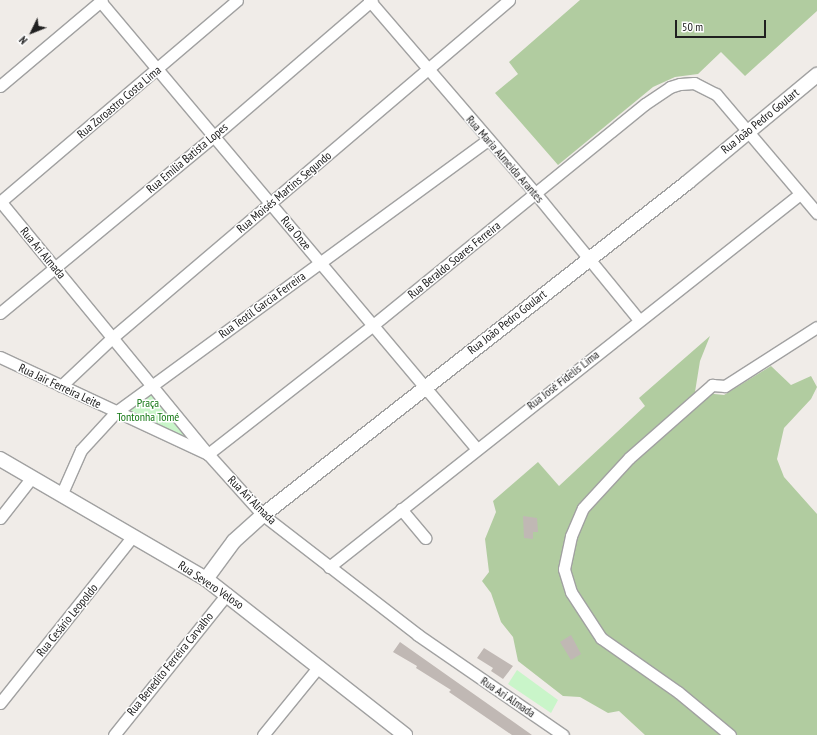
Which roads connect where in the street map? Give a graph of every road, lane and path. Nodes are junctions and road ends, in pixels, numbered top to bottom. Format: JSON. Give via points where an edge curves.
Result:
{"nodes":[{"id":1,"x":237,"y":0,"type":"edge"},
{"id":2,"x":509,"y":0,"type":"edge"},
{"id":3,"x":101,"y":1,"type":"edge"},
{"id":4,"x":370,"y":1,"type":"edge"},
{"id":5,"x":157,"y":69,"type":"junction"},
{"id":6,"x":428,"y":72,"type":"junction"},
{"id":7,"x":817,"y":75,"type":"edge"},
{"id":8,"x":0,"y":86,"type":"edge"},
{"id":9,"x":748,"y":130,"type":"junction"},
{"id":10,"x":214,"y":136,"type":"junction"},
{"id":11,"x":488,"y":140,"type":"junction"},
{"id":12,"x":536,"y":194,"type":"junction"},
{"id":13,"x":800,"y":194,"type":"junction"},
{"id":14,"x":0,"y":202,"type":"edge"},
{"id":15,"x":271,"y":204,"type":"junction"},
{"id":16,"x":815,"y":207,"type":"edge"},
{"id":17,"x":588,"y":259,"type":"junction"},
{"id":18,"x":321,"y":262,"type":"junction"},
{"id":19,"x":55,"y":267,"type":"junction"},
{"id":20,"x":0,"y":313,"type":"edge"},
{"id":21,"x":639,"y":320,"type":"junction"},
{"id":22,"x":373,"y":325,"type":"junction"},
{"id":23,"x":817,"y":327,"type":"edge"},
{"id":24,"x":113,"y":337,"type":"junction"},
{"id":25,"x":0,"y":357,"type":"edge"},
{"id":26,"x":152,"y":385,"type":"junction"},
{"id":27,"x":60,"y":386,"type":"junction"},
{"id":28,"x":425,"y":387,"type":"junction"},
{"id":29,"x":116,"y":412,"type":"junction"},
{"id":30,"x":476,"y":448,"type":"junction"},
{"id":31,"x":208,"y":454,"type":"junction"},
{"id":32,"x":0,"y":459,"type":"edge"},
{"id":33,"x":32,"y":477,"type":"junction"},
{"id":34,"x":62,"y":493,"type":"junction"},
{"id":35,"x":401,"y":508,"type":"junction"},
{"id":36,"x":263,"y":515,"type":"junction"},
{"id":37,"x":0,"y":518,"type":"edge"},
{"id":38,"x":133,"y":536,"type":"junction"},
{"id":39,"x":425,"y":538,"type":"dead end"},
{"id":40,"x":329,"y":567,"type":"junction"},
{"id":41,"x":206,"y":579,"type":"junction"},
{"id":42,"x":227,"y":594,"type":"junction"},
{"id":43,"x":319,"y":666,"type":"junction"},
{"id":44,"x":0,"y":704,"type":"edge"},
{"id":45,"x":114,"y":735,"type":"edge"},
{"id":46,"x":263,"y":735,"type":"edge"},
{"id":47,"x":405,"y":735,"type":"edge"},
{"id":48,"x":564,"y":735,"type":"edge"},
{"id":49,"x":730,"y":735,"type":"edge"}],
"edges":[{"from":1,"to":5,"type":"street","name":"Rua Zoroastro Costa Lima"},
{"from":2,"to":6,"type":"street","name":"Rua Moisés Martins Segundo"},
{"from":3,"to":5,"type":"street","name":"Rua Onze"},
{"from":3,"to":8,"type":"street"},
{"from":4,"to":6,"type":"street","name":"Rua Maria Almeida Arantes"},
{"from":4,"to":10,"type":"street","name":"Rua Emília Batista Lopes"},
{"from":5,"to":10,"type":"street","name":"Rua Onze"},
{"from":5,"to":14,"type":"street","name":"Rua Zoroastro Costa Lima"},
{"from":6,"to":11,"type":"street","name":"Rua Maria Almeida Arantes"},
{"from":6,"to":15,"type":"street","name":"Rua Moisés Martins Segundo"},
{"from":7,"to":9,"type":"street","name":"Rua João Pedro Goulart"},
{"from":9,"to":12,"type":"street","name":"Rua Beraldo Soares Ferreira","via":[[716,94],[694,83],[680,84],[658,94]]},
{"from":9,"to":13,"type":"street"},
{"from":9,"to":17,"type":"street","name":"Rua João Pedro Goulart","via":[[688,182]]},
{"from":10,"to":15,"type":"street","name":"Rua Onze"},
{"from":10,"to":19,"type":"street","name":"Rua Emília Batista Lopes"},
{"from":11,"to":12,"type":"street","name":"Rua Maria Almeida Arantes"},
{"from":11,"to":18,"type":"street","name":"Rua Teotil Garcia Ferreira"},
{"from":12,"to":17,"type":"street","name":"Rua Maria Almeida Arantes"},
{"from":12,"to":22,"type":"street","name":"Rua Beraldo Soares Ferreira"},
{"from":13,"to":16,"type":"street"},
{"from":13,"to":21,"type":"street","name":"Rua José Fidelis Lima"},
{"from":14,"to":19,"type":"street","name":"Rua Ari Almada"},
{"from":15,"to":18,"type":"street","name":"Rua Onze"},
{"from":15,"to":24,"type":"street","name":"Rua Moisés Martins Segundo"},
{"from":17,"to":21,"type":"street","name":"Rua Maria Almeida Arantes"},
{"from":17,"to":28,"type":"street","name":"Rua João Pedro Goulart"},
{"from":18,"to":22,"type":"street","name":"Rua Onze"},
{"from":18,"to":26,"type":"street","name":"Rua Teotil Garcia Ferreira"},
{"from":19,"to":20,"type":"street","name":"Rua Emília Batista Lopes"},
{"from":19,"to":24,"type":"street","name":"Rua Ari Almada"},
{"from":21,"to":30,"type":"street","name":"Rua José Fidelis Lima"},
{"from":22,"to":28,"type":"street","name":"Rua Onze"},
{"from":22,"to":31,"type":"street","name":"Rua Beraldo Soares Ferreira"},
{"from":23,"to":49,"type":"street","via":[[725,386],[712,385],[629,458],[583,508],[571,536],[564,569],[570,592],[601,638],[678,692]]},
{"from":24,"to":26,"type":"street","name":"Rua Ari Almada"},
{"from":24,"to":27,"type":"street","name":"Rua Moisés Martins Segundo"},
{"from":25,"to":27,"type":"street","name":"Rua Jair Ferreira Leite"},
{"from":26,"to":29,"type":"street","name":"Rua Teotil Garcia Ferreira"},
{"from":26,"to":31,"type":"street","name":"Rua Ari Almada"},
{"from":27,"to":29,"type":"street","name":"Rua Jair Ferreira Leite"},
{"from":28,"to":30,"type":"street","name":"Rua Onze"},
{"from":28,"to":36,"type":"street","name":"Rua João Pedro Goulart"},
{"from":29,"to":31,"type":"street","name":"Rua Jair Ferreira Leite"},
{"from":29,"to":34,"type":"street","name":"Rua Teotil Garcia Ferreira","via":[[81,450]]},
{"from":30,"to":35,"type":"street","name":"Rua José Fidelis Lima"},
{"from":31,"to":36,"type":"street","name":"Rua Ari Almada"},
{"from":32,"to":33,"type":"street","name":"Rua Severo Veloso"},
{"from":33,"to":34,"type":"street","name":"Rua Severo Veloso"},
{"from":33,"to":37,"type":"street"},
{"from":34,"to":38,"type":"street","name":"Rua Severo Veloso"},
{"from":35,"to":39,"type":"street"},
{"from":35,"to":40,"type":"street","name":"Rua José Fidelis Lima"},
{"from":36,"to":40,"type":"street","name":"Rua Ari Almada"},
{"from":36,"to":41,"type":"street","name":"Rua João Pedro Goulart","via":[[234,541]]},
{"from":38,"to":41,"type":"street","name":"Rua Severo Veloso"},
{"from":38,"to":44,"type":"street","name":"Rua Cesário Leopoldo"},
{"from":40,"to":48,"type":"street","name":"Rua Ari Almada","via":[[418,635]]},
{"from":41,"to":42,"type":"street","name":"Rua Severo Veloso"},
{"from":42,"to":43,"type":"street","name":"Rua Severo Veloso"},
{"from":42,"to":45,"type":"street","name":"Rua Benedito Ferreira Carvalho"},
{"from":43,"to":46,"type":"street"},
{"from":43,"to":47,"type":"street","name":"Rua Severo Veloso"}]}
